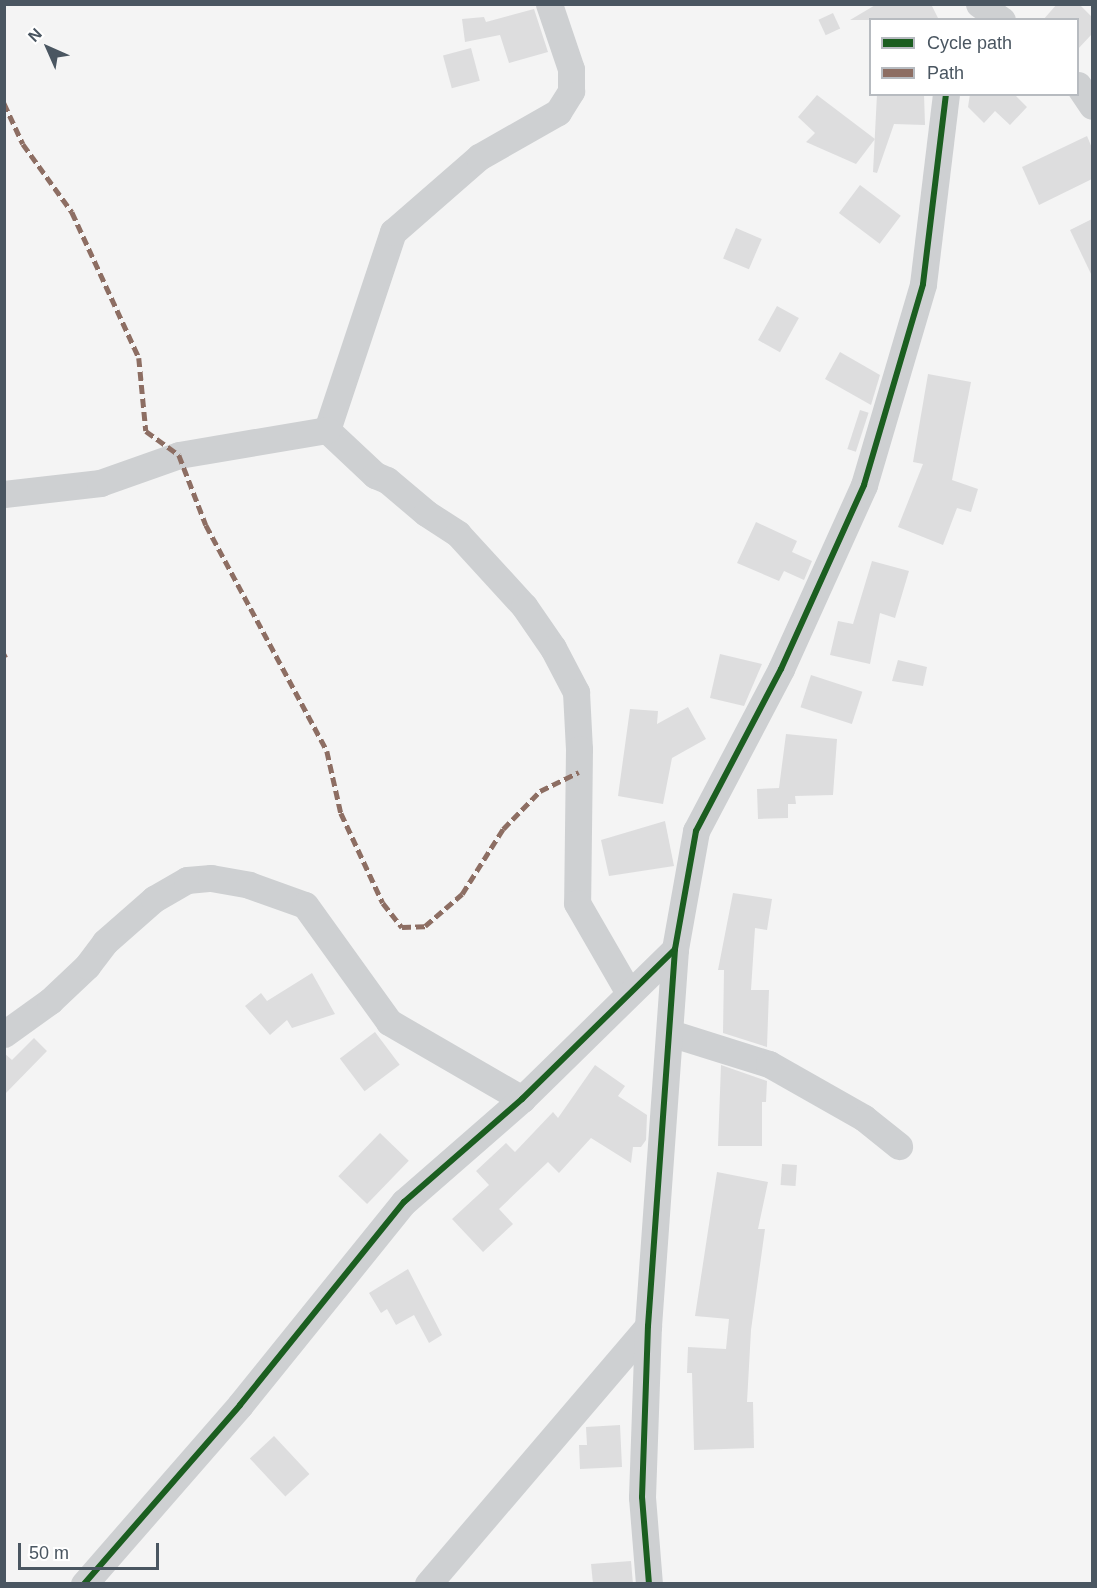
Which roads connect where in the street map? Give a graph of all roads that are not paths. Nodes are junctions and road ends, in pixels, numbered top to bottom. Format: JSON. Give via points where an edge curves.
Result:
{"nodes":[{"id":1,"x":549,"y":4,"type":"edge"},
{"id":2,"x":1079,"y":88,"type":"edge"},
{"id":3,"x":946,"y":96,"type":"edge"},
{"id":4,"x":1092,"y":105,"type":"edge"},
{"id":5,"x":327,"y":430,"type":"junction"},
{"id":6,"x":4,"y":494,"type":"edge"},
{"id":7,"x":675,"y":949,"type":"junction"},
{"id":8,"x":629,"y":993,"type":"junction"},
{"id":9,"x":670,"y":1033,"type":"junction"},
{"id":10,"x":4,"y":1034,"type":"edge"},
{"id":11,"x":522,"y":1099,"type":"junction"},
{"id":12,"x":899,"y":1146,"type":"dead end"},
{"id":13,"x":648,"y":1326,"type":"junction"},
{"id":14,"x":84,"y":1584,"type":"edge"},
{"id":15,"x":428,"y":1584,"type":"edge"},
{"id":16,"x":648,"y":1584,"type":"edge"}],
"edges":[{"from":1,"to":5,"type":"street","via":[[571,69],[571,91],[558,112],[479,157],[393,232]]},
{"from":2,"to":4,"type":"street"},
{"from":3,"to":7,"type":"street","via":[[923,284],[871,465],[781,669],[696,831]]},
{"from":5,"to":6,"type":"street","via":[[179,455],[99,483]]},
{"from":5,"to":8,"type":"street","via":[[375,475],[458,534],[524,606],[553,648],[576,692],[577,903]]},
{"from":7,"to":8,"type":"street"},
{"from":7,"to":9,"type":"street"},
{"from":8,"to":11,"type":"street"},
{"from":9,"to":12,"type":"street","via":[[770,1064],[864,1118]]},
{"from":9,"to":13,"type":"street"},
{"from":10,"to":11,"type":"street","via":[[50,1001],[87,966],[105,942],[154,898],[187,880],[211,878],[249,885],[305,906],[389,1022]]},
{"from":11,"to":14,"type":"street","via":[[404,1202],[240,1405]]},
{"from":13,"to":15,"type":"street"},
{"from":13,"to":16,"type":"street","via":[[642,1497]]}]}
